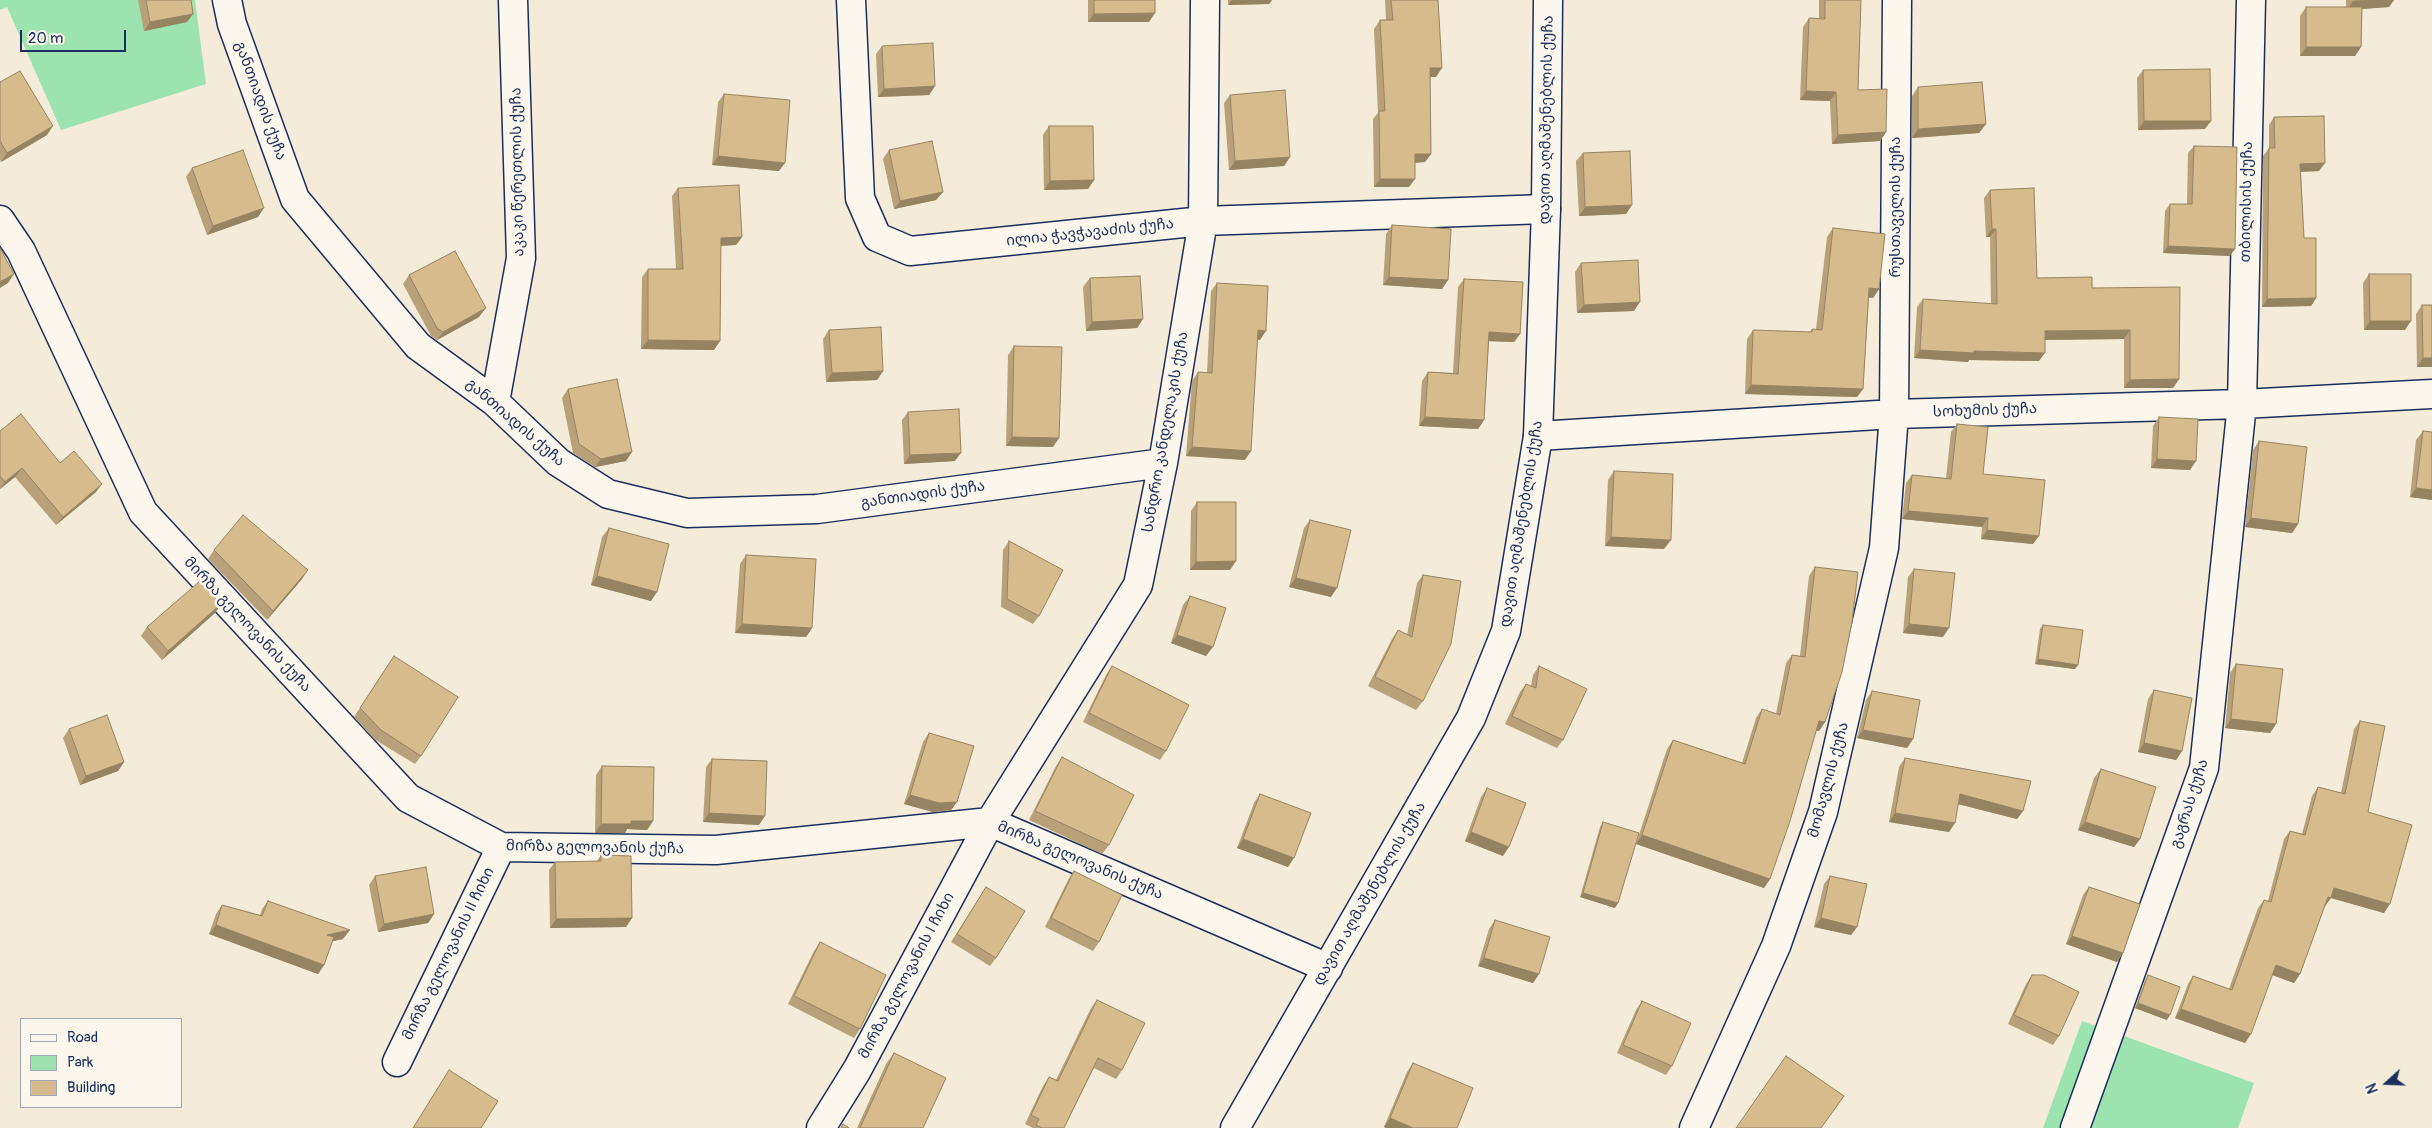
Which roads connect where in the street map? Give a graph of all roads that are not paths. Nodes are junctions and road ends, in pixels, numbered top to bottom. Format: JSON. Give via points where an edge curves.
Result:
{"nodes":[{"id":1,"x":227,"y":0,"type":"edge"},
{"id":2,"x":513,"y":0,"type":"edge"},
{"id":3,"x":851,"y":0,"type":"edge"},
{"id":4,"x":1205,"y":0,"type":"edge"},
{"id":5,"x":1548,"y":0,"type":"edge"},
{"id":6,"x":1897,"y":0,"type":"edge"},
{"id":7,"x":2251,"y":0,"type":"edge"},
{"id":8,"x":1546,"y":209,"type":"junction"},
{"id":9,"x":0,"y":220,"type":"edge"},
{"id":10,"x":1203,"y":221,"type":"junction"},
{"id":11,"x":2432,"y":394,"type":"edge"},
{"id":12,"x":495,"y":402,"type":"junction"},
{"id":13,"x":2242,"y":404,"type":"junction"},
{"id":14,"x":1894,"y":414,"type":"junction"},
{"id":15,"x":1538,"y":436,"type":"junction"},
{"id":16,"x":1163,"y":463,"type":"junction"},
{"id":17,"x":990,"y":822,"type":"junction"},
{"id":18,"x":500,"y":847,"type":"junction"},
{"id":19,"x":1328,"y":968,"type":"junction"},
{"id":20,"x":397,"y":1062,"type":"dead end"},
{"id":21,"x":821,"y":1128,"type":"edge"},
{"id":22,"x":1235,"y":1128,"type":"edge"},
{"id":23,"x":1694,"y":1128,"type":"edge"},
{"id":24,"x":2075,"y":1128,"type":"edge"}],
"edges":[{"from":1,"to":12,"type":"street","name":"განთიადის ქუჩა","via":[[232,24],[296,199],[418,346]]},
{"from":2,"to":12,"type":"street","name":"აკაკი წერეთლის ქუჩა","via":[[520,258]]},
{"from":3,"to":10,"type":"street","name":"ილია ჭავჭავაძის ქუჩა","via":[[860,198],[877,237],[910,251]]},
{"from":4,"to":10,"type":"street","name":"სანდრო კანდელაკის ქუჩა"},
{"from":5,"to":8,"type":"street","name":"დავით აღმაშენებლის ქუჩა"},
{"from":6,"to":14,"type":"street","name":"რუსთაველის ქუჩა"},
{"from":7,"to":13,"type":"street","name":"თბილისის ქუჩა"},
{"from":8,"to":10,"type":"street","name":"ილია ჭავჭავაძის ქუჩა"},
{"from":8,"to":15,"type":"street","name":"დავით აღმაშენებლის ქუჩა"},
{"from":9,"to":18,"type":"street","name":"მირზა გელოვანის ქუჩა","via":[[21,251],[143,512],[408,798]]},
{"from":10,"to":16,"type":"street","name":"სანდრო კანდელაკის ქუჩა"},
{"from":11,"to":13,"type":"street","name":"სოხუმის ქუჩა"},
{"from":12,"to":16,"type":"street","name":"განთიადის ქუჩა","via":[[558,462],[608,494],[687,513],[817,509]]},
{"from":13,"to":14,"type":"street","name":"სოხუმის ქუჩა"},
{"from":13,"to":24,"type":"street","name":"გაგრას ქუჩა","via":[[2204,768]]},
{"from":14,"to":15,"type":"street","name":"სოხუმის ქუჩა"},
{"from":14,"to":23,"type":"street","name":"მომავლის ქუჩა","via":[[1884,548],[1823,812],[1776,946]]},
{"from":15,"to":19,"type":"street","name":"დავით აღმაშენებლის ქუჩა","via":[[1506,631],[1471,718]]},
{"from":16,"to":17,"type":"street","name":"სანდრო კანდელაკის ქუჩა","via":[[1138,585]]},
{"from":17,"to":18,"type":"street","name":"მირზა გელოვანის ქუჩა","via":[[716,850]]},
{"from":17,"to":19,"type":"street","name":"მირზა გელოვანის ქუჩა"},
{"from":17,"to":21,"type":"street","name":"მირზა გელოვანის I ჩიხი","via":[[857,1070]]},
{"from":18,"to":20,"type":"street","name":"მირზა გელოვანის II ჩიხი"},
{"from":19,"to":22,"type":"street","name":"დავით აღმაშენებლის ქუჩა"}]}
